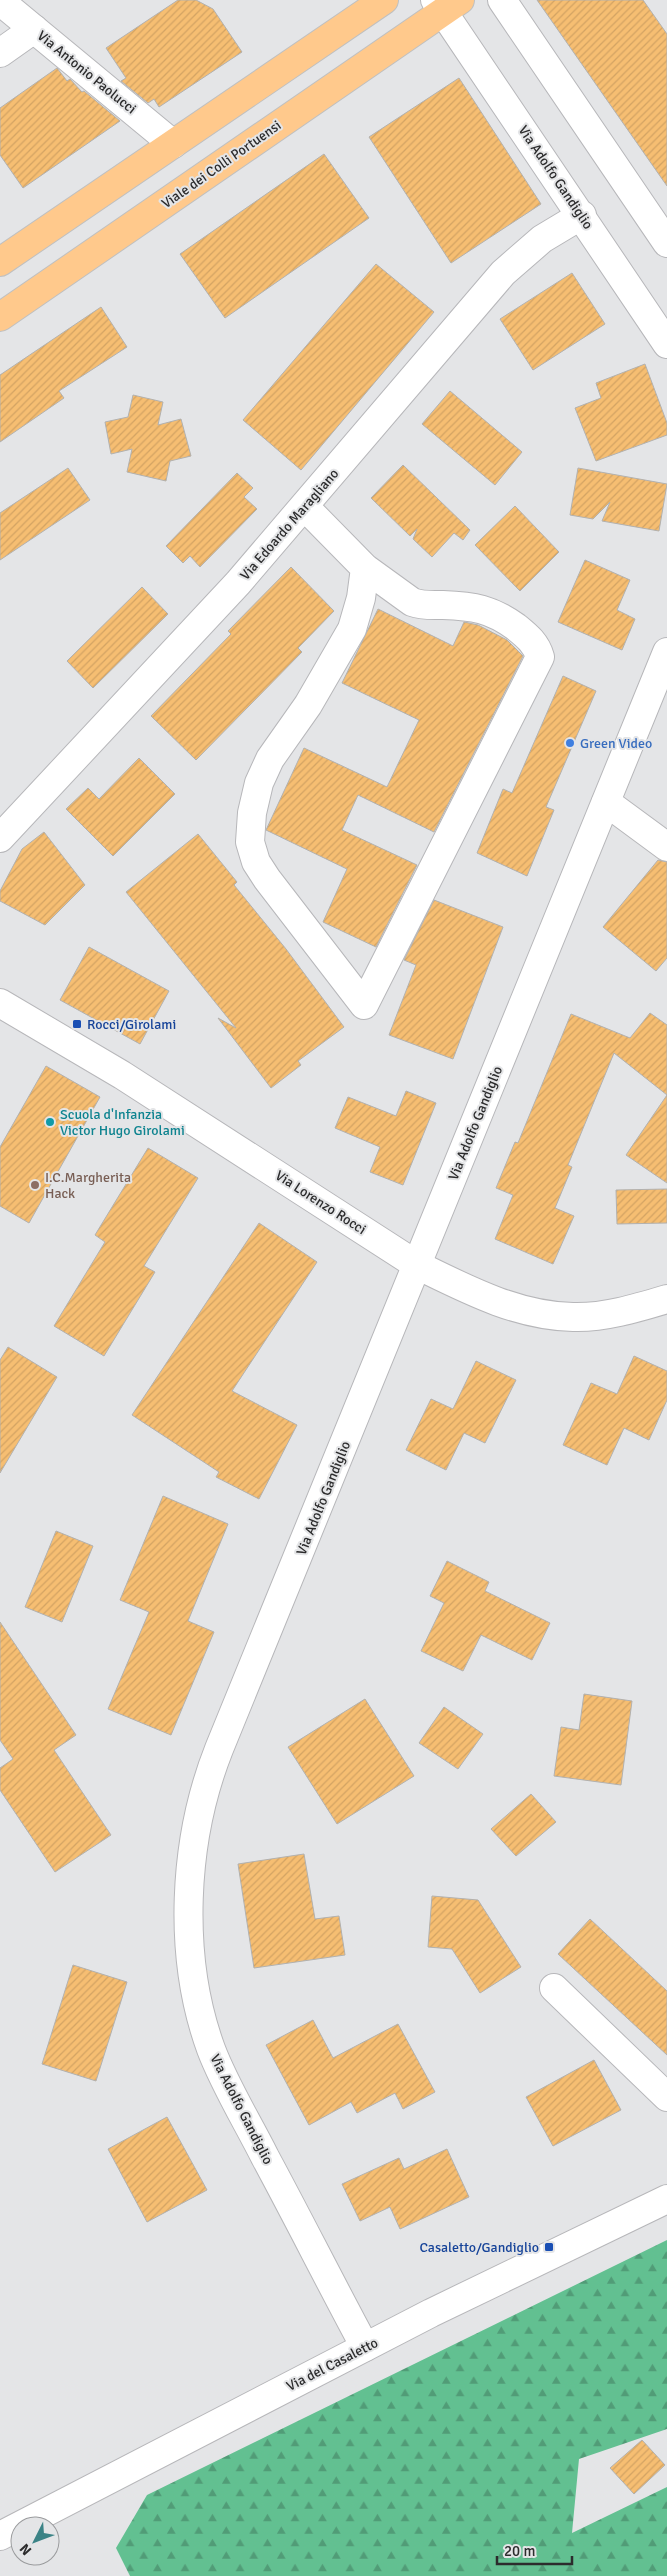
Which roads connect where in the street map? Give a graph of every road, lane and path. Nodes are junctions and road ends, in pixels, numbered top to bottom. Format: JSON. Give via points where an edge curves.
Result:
{"nodes":[{"id":1,"x":384,"y":0,"type":"edge"},
{"id":2,"x":502,"y":0,"type":"edge"},
{"id":3,"x":0,"y":1,"type":"edge"},
{"id":4,"x":446,"y":4,"type":"edge"},
{"id":5,"x":34,"y":29,"type":"junction"},
{"id":6,"x":0,"y":53,"type":"edge"},
{"id":7,"x":173,"y":144,"type":"junction"},
{"id":8,"x":582,"y":215,"type":"junction"},
{"id":9,"x":667,"y":243,"type":"edge"},
{"id":10,"x":0,"y":262,"type":"edge"},
{"id":11,"x":660,"y":315,"type":"edge"},
{"id":12,"x":0,"y":317,"type":"edge"},
{"id":13,"x":667,"y":344,"type":"edge"},
{"id":14,"x":304,"y":507,"type":"junction"},
{"id":15,"x":365,"y":568,"type":"junction"},
{"id":16,"x":667,"y":652,"type":"edge"},
{"id":17,"x":606,"y":802,"type":"junction"},
{"id":18,"x":0,"y":838,"type":"edge"},
{"id":19,"x":667,"y":847,"type":"edge"},
{"id":20,"x":0,"y":1003,"type":"edge"},
{"id":21,"x":417,"y":1265,"type":"junction"},
{"id":22,"x":667,"y":1298,"type":"edge"},
{"id":23,"x":554,"y":1988,"type":"dead end"},
{"id":24,"x":667,"y":2097,"type":"edge"},
{"id":25,"x":667,"y":2199,"type":"edge"},
{"id":26,"x":365,"y":2347,"type":"junction"},
{"id":27,"x":0,"y":2536,"type":"edge"}],
"edges":[{"from":1,"to":7,"type":"main road"},
{"from":2,"to":9,"type":"street"},
{"from":3,"to":5,"type":"street","name":"Via Antonio Paolucci"},
{"from":4,"to":8,"type":"street","name":"Via Adolfo Gandiglio"},
{"from":4,"to":12,"type":"main road","name":"Viale dei Colli Portuensi"},
{"from":5,"to":6,"type":"street"},
{"from":5,"to":7,"type":"street","name":"Via Antonio Paolucci"},
{"from":7,"to":10,"type":"main road"},
{"from":8,"to":11,"type":"street","name":"Via Adolfo Gandiglio"},
{"from":8,"to":14,"type":"street","name":"Via Edoardo Maragliano","via":[[542,239],[503,273]]},
{"from":11,"to":13,"type":"street","name":"Via Adolfo Gandiglio"},
{"from":14,"to":15,"type":"street"},
{"from":14,"to":18,"type":"street","name":"Via Edoardo Maragliano","via":[[238,583]]},
{"from":15,"to":15,"type":"street","via":[[352,629],[308,705],[270,759],[259,783],[250,842],[256,862],[267,879],[364,1005],[540,657],[530,638],[498,614],[472,607],[421,606]]},
{"from":16,"to":17,"type":"street","name":"Via Adolfo Gandiglio"},
{"from":17,"to":19,"type":"street"},
{"from":17,"to":21,"type":"street","name":"Via Adolfo Gandiglio"},
{"from":20,"to":21,"type":"street","name":"Via Lorenzo Rocci","via":[[122,1075]]},
{"from":21,"to":22,"type":"street","name":"Via Lorenzo Rocci","via":[[467,1289],[537,1314],[574,1318],[593,1316]]},
{"from":21,"to":26,"type":"street","name":"Via Adolfo Gandiglio","via":[[207,1780],[196,1829],[191,1873],[192,1957],[211,2048]]},
{"from":23,"to":24,"type":"street"},
{"from":25,"to":26,"type":"street","name":"Via del Casaletto"},
{"from":26,"to":27,"type":"street","name":"Via del Casaletto"}]}
